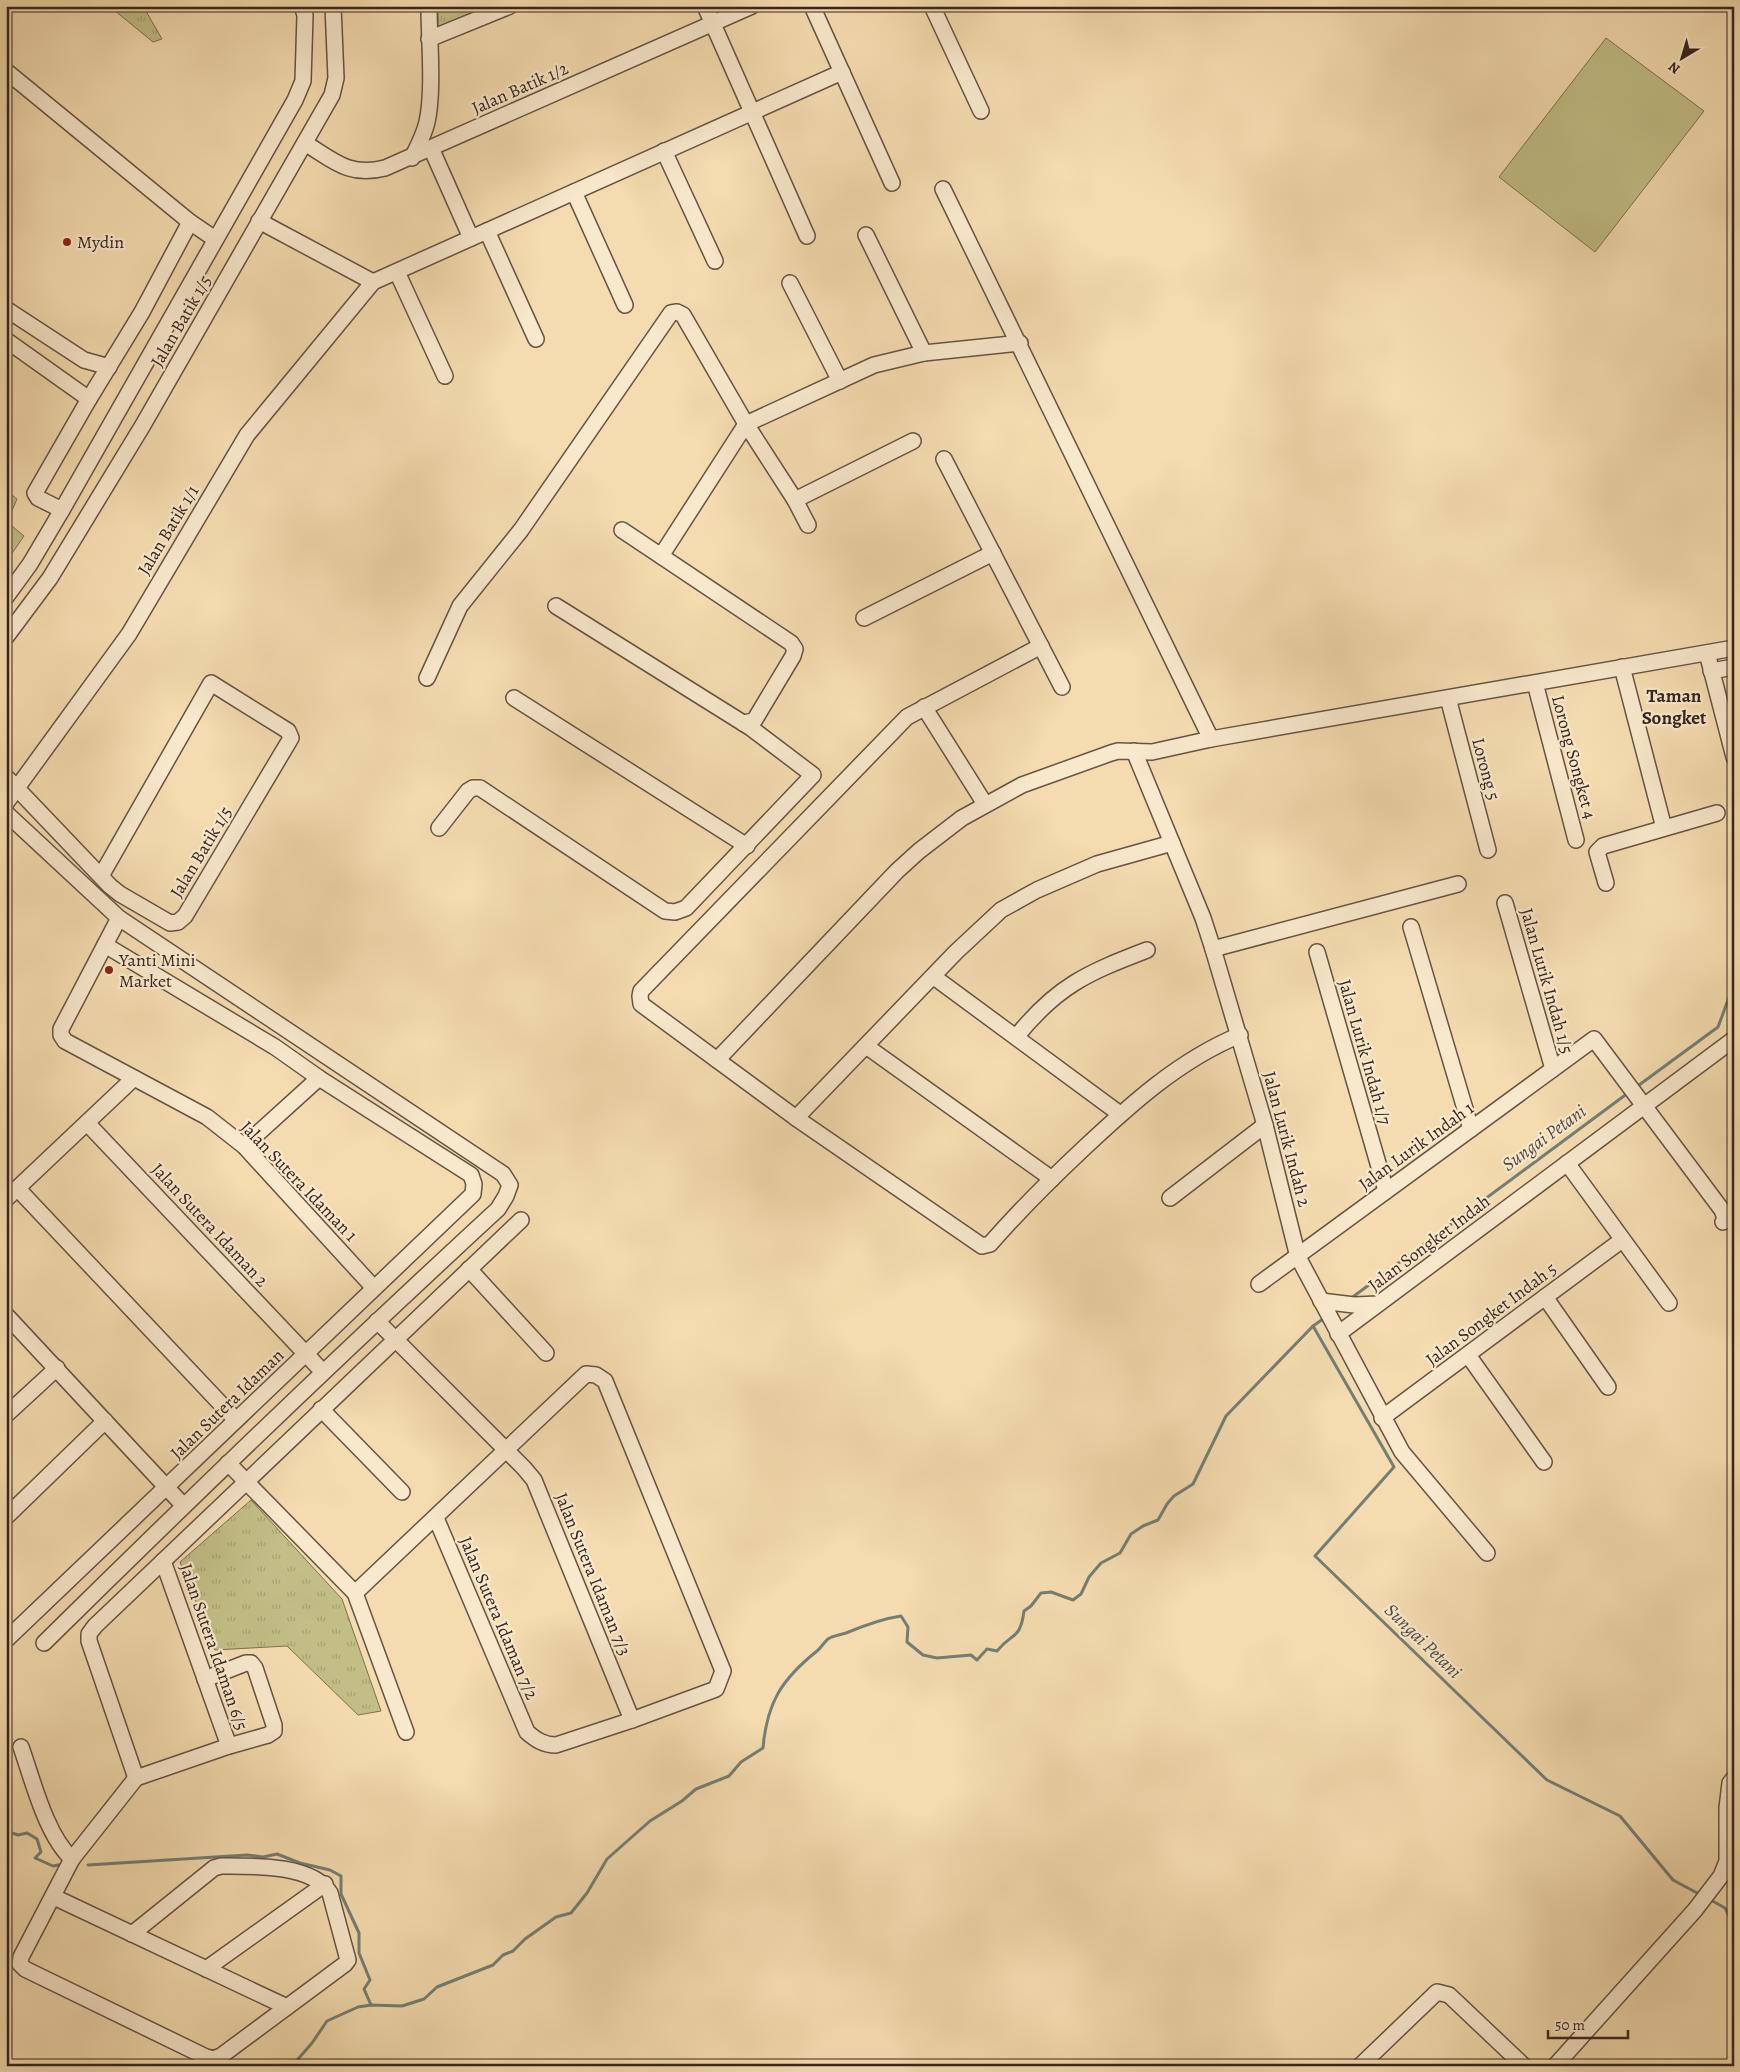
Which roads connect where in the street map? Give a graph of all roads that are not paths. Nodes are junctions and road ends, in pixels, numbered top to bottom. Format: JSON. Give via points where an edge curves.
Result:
{"nodes":[{"id":1,"x":302,"y":6,"type":"edge"},
{"id":2,"x":333,"y":6,"type":"edge"},
{"id":3,"x":429,"y":6,"type":"edge"},
{"id":4,"x":510,"y":6,"type":"edge"},
{"id":5,"x":705,"y":6,"type":"edge"},
{"id":6,"x":752,"y":6,"type":"edge"},
{"id":7,"x":812,"y":6,"type":"edge"},
{"id":8,"x":932,"y":6,"type":"edge"},
{"id":9,"x":712,"y":23,"type":"junction"},
{"id":10,"x":429,"y":39,"type":"junction"},
{"id":11,"x":6,"y":71,"type":"edge"},
{"id":12,"x":842,"y":72,"type":"junction"},
{"id":13,"x":752,"y":112,"type":"junction"},
{"id":14,"x":981,"y":112,"type":"dead end"},
{"id":15,"x":305,"y":143,"type":"junction"},
{"id":16,"x":431,"y":148,"type":"junction"},
{"id":17,"x":664,"y":152,"type":"junction"},
{"id":18,"x":412,"y":158,"type":"junction"},
{"id":19,"x":892,"y":183,"type":"dead end"},
{"id":20,"x":943,"y":189,"type":"dead end"},
{"id":21,"x":574,"y":192,"type":"junction"},
{"id":22,"x":190,"y":222,"type":"junction"},
{"id":23,"x":259,"y":222,"type":"junction"},
{"id":24,"x":487,"y":231,"type":"junction"},
{"id":25,"x":866,"y":235,"type":"dead end"},
{"id":26,"x":807,"y":236,"type":"dead end"},
{"id":27,"x":471,"y":238,"type":"junction"},
{"id":28,"x":215,"y":239,"type":"junction"},
{"id":29,"x":715,"y":262,"type":"dead end"},
{"id":30,"x":397,"y":272,"type":"junction"},
{"id":31,"x":372,"y":282,"type":"junction"},
{"id":32,"x":790,"y":283,"type":"dead end"},
{"id":33,"x":624,"y":305,"type":"dead end"},
{"id":34,"x":6,"y":309,"type":"edge"},
{"id":35,"x":46,"y":337,"type":"junction"},
{"id":36,"x":536,"y":339,"type":"dead end"},
{"id":37,"x":6,"y":340,"type":"edge"},
{"id":38,"x":1020,"y":343,"type":"junction"},
{"id":39,"x":924,"y":353,"type":"junction"},
{"id":40,"x":30,"y":357,"type":"junction"},
{"id":41,"x":109,"y":367,"type":"junction"},
{"id":42,"x":445,"y":376,"type":"dead end"},
{"id":43,"x":840,"y":381,"type":"junction"},
{"id":44,"x":89,"y":399,"type":"junction"},
{"id":45,"x":746,"y":424,"type":"junction"},
{"id":46,"x":913,"y":442,"type":"dead end"},
{"id":47,"x":944,"y":458,"type":"dead end"},
{"id":48,"x":796,"y":500,"type":"junction"},
{"id":49,"x":62,"y":510,"type":"junction"},
{"id":50,"x":808,"y":525,"type":"dead end"},
{"id":51,"x":622,"y":530,"type":"dead end"},
{"id":52,"x":992,"y":553,"type":"junction"},
{"id":53,"x":661,"y":556,"type":"junction"},
{"id":54,"x":6,"y":597,"type":"edge"},
{"id":55,"x":556,"y":606,"type":"dead end"},
{"id":56,"x":864,"y":618,"type":"dead end"},
{"id":57,"x":6,"y":636,"type":"edge"},
{"id":58,"x":1041,"y":646,"type":"junction"},
{"id":59,"x":1734,"y":648,"type":"edge"},
{"id":60,"x":1707,"y":653,"type":"junction"},
{"id":61,"x":1622,"y":667,"type":"junction"},
{"id":62,"x":1734,"y":667,"type":"edge"},
{"id":63,"x":1712,"y":671,"type":"junction"},
{"id":64,"x":427,"y":678,"type":"dead end"},
{"id":65,"x":1535,"y":683,"type":"junction"},
{"id":66,"x":1062,"y":687,"type":"dead end"},
{"id":67,"x":514,"y":698,"type":"dead end"},
{"id":68,"x":1448,"y":698,"type":"junction"},
{"id":69,"x":924,"y":708,"type":"junction"},
{"id":70,"x":743,"y":723,"type":"junction"},
{"id":71,"x":1212,"y":739,"type":"junction"},
{"id":72,"x":1134,"y":751,"type":"junction"},
{"id":73,"x":1734,"y":757,"type":"edge"},
{"id":74,"x":6,"y":777,"type":"edge"},
{"id":75,"x":17,"y":788,"type":"junction"},
{"id":76,"x":6,"y":804,"type":"edge"},
{"id":77,"x":985,"y":804,"type":"junction"},
{"id":78,"x":6,"y":813,"type":"edge"},
{"id":79,"x":1718,"y":813,"type":"dead end"},
{"id":80,"x":439,"y":828,"type":"dead end"},
{"id":81,"x":1664,"y":828,"type":"junction"},
{"id":82,"x":1576,"y":840,"type":"dead end"},
{"id":83,"x":1172,"y":843,"type":"junction"},
{"id":84,"x":746,"y":846,"type":"junction"},
{"id":85,"x":1488,"y":850,"type":"dead end"},
{"id":86,"x":100,"y":876,"type":"junction"},
{"id":87,"x":1606,"y":883,"type":"dead end"},
{"id":88,"x":1458,"y":884,"type":"dead end"},
{"id":89,"x":1505,"y":903,"type":"dead end"},
{"id":90,"x":119,"y":918,"type":"junction"},
{"id":91,"x":1411,"y":927,"type":"dead end"},
{"id":92,"x":105,"y":945,"type":"junction"},
{"id":93,"x":1213,"y":948,"type":"junction"},
{"id":94,"x":1146,"y":950,"type":"dead end"},
{"id":95,"x":1317,"y":952,"type":"dead end"},
{"id":96,"x":934,"y":976,"type":"junction"},
{"id":97,"x":1240,"y":1035,"type":"junction"},
{"id":98,"x":1016,"y":1037,"type":"junction"},
{"id":99,"x":866,"y":1046,"type":"junction"},
{"id":100,"x":1731,"y":1047,"type":"edge"},
{"id":101,"x":717,"y":1060,"type":"junction"},
{"id":102,"x":1553,"y":1069,"type":"junction"},
{"id":103,"x":134,"y":1078,"type":"junction"},
{"id":104,"x":319,"y":1078,"type":"junction"},
{"id":105,"x":1641,"y":1102,"type":"junction"},
{"id":106,"x":1120,"y":1114,"type":"junction"},
{"id":107,"x":796,"y":1118,"type":"junction"},
{"id":108,"x":87,"y":1123,"type":"junction"},
{"id":109,"x":1265,"y":1125,"type":"junction"},
{"id":110,"x":1470,"y":1129,"type":"junction"},
{"id":111,"x":244,"y":1146,"type":"junction"},
{"id":112,"x":1567,"y":1164,"type":"junction"},
{"id":113,"x":1052,"y":1179,"type":"junction"},
{"id":114,"x":18,"y":1189,"type":"junction"},
{"id":115,"x":1386,"y":1191,"type":"junction"},
{"id":116,"x":1170,"y":1198,"type":"dead end"},
{"id":117,"x":6,"y":1199,"type":"edge"},
{"id":118,"x":521,"y":1220,"type":"dead end"},
{"id":119,"x":1723,"y":1222,"type":"dead end"},
{"id":120,"x":1622,"y":1240,"type":"junction"},
{"id":121,"x":1298,"y":1257,"type":"junction"},
{"id":122,"x":469,"y":1269,"type":"junction"},
{"id":123,"x":1259,"y":1284,"type":"dead end"},
{"id":124,"x":374,"y":1288,"type":"junction"},
{"id":125,"x":1545,"y":1297,"type":"junction"},
{"id":126,"x":1321,"y":1301,"type":"junction"},
{"id":127,"x":1669,"y":1303,"type":"dead end"},
{"id":128,"x":1378,"y":1304,"type":"junction"},
{"id":129,"x":6,"y":1315,"type":"edge"},
{"id":130,"x":377,"y":1321,"type":"junction"},
{"id":131,"x":1338,"y":1334,"type":"junction"},
{"id":132,"x":396,"y":1339,"type":"junction"},
{"id":133,"x":546,"y":1353,"type":"dead end"},
{"id":134,"x":306,"y":1354,"type":"junction"},
{"id":135,"x":1468,"y":1355,"type":"junction"},
{"id":136,"x":56,"y":1368,"type":"junction"},
{"id":137,"x":323,"y":1372,"type":"junction"},
{"id":138,"x":1608,"y":1387,"type":"dead end"},
{"id":139,"x":321,"y":1409,"type":"junction"},
{"id":140,"x":6,"y":1415,"type":"edge"},
{"id":141,"x":1382,"y":1418,"type":"junction"},
{"id":142,"x":236,"y":1420,"type":"junction"},
{"id":143,"x":105,"y":1421,"type":"junction"},
{"id":144,"x":507,"y":1450,"type":"junction"},
{"id":145,"x":1544,"y":1462,"type":"dead end"},
{"id":146,"x":228,"y":1463,"type":"junction"},
{"id":147,"x":247,"y":1481,"type":"junction"},
{"id":148,"x":166,"y":1487,"type":"junction"},
{"id":149,"x":402,"y":1492,"type":"dead end"},
{"id":150,"x":183,"y":1505,"type":"junction"},
{"id":151,"x":6,"y":1517,"type":"edge"},
{"id":152,"x":436,"y":1518,"type":"junction"},
{"id":153,"x":1487,"y":1553,"type":"dead end"},
{"id":154,"x":163,"y":1561,"type":"junction"},
{"id":155,"x":355,"y":1593,"type":"junction"},
{"id":156,"x":6,"y":1640,"type":"edge"},
{"id":157,"x":44,"y":1644,"type":"dead end"},
{"id":158,"x":205,"y":1678,"type":"junction"},
{"id":159,"x":632,"y":1720,"type":"junction"},
{"id":160,"x":406,"y":1732,"type":"dead end"},
{"id":161,"x":229,"y":1746,"type":"junction"},
{"id":162,"x":21,"y":1747,"type":"dead end"},
{"id":163,"x":136,"y":1778,"type":"junction"},
{"id":164,"x":1734,"y":1778,"type":"edge"},
{"id":165,"x":72,"y":1859,"type":"junction"},
{"id":166,"x":1730,"y":1860,"type":"edge"},
{"id":167,"x":325,"y":1884,"type":"junction"},
{"id":168,"x":54,"y":1897,"type":"junction"},
{"id":169,"x":132,"y":1934,"type":"junction"},
{"id":170,"x":206,"y":1969,"type":"junction"},
{"id":171,"x":287,"y":2007,"type":"junction"},
{"id":172,"x":1360,"y":2066,"type":"edge"},
{"id":173,"x":1524,"y":2066,"type":"edge"},
{"id":174,"x":1555,"y":2066,"type":"edge"}],
"edges":[{"from":1,"to":28,"type":"street","via":[[305,15],[304,81]]},
{"from":2,"to":15,"type":"street","name":"Jalan Batik 1/5","via":[[336,78],[332,95]]},
{"from":3,"to":10,"type":"street"},
{"from":4,"to":10,"type":"street"},
{"from":5,"to":9,"type":"street"},
{"from":6,"to":9,"type":"street","name":"Jalan Batik 1/2"},
{"from":7,"to":12,"type":"street"},
{"from":8,"to":14,"type":"street"},
{"from":9,"to":13,"type":"street"},
{"from":9,"to":16,"type":"street","name":"Jalan Batik 1/2"},
{"from":10,"to":18,"type":"street","via":[[430,103],[422,139]]},
{"from":11,"to":22,"type":"street"},
{"from":12,"to":13,"type":"street"},
{"from":12,"to":19,"type":"street"},
{"from":13,"to":17,"type":"street"},
{"from":13,"to":26,"type":"street"},
{"from":15,"to":18,"type":"street","name":"Jalan Batik 1/2","via":[[356,172],[371,172]]},
{"from":15,"to":23,"type":"street","name":"Jalan Batik 1/5"},
{"from":16,"to":18,"type":"street","name":"Jalan Batik 1/2"},
{"from":16,"to":27,"type":"street"},
{"from":17,"to":21,"type":"street"},
{"from":17,"to":29,"type":"street"},
{"from":20,"to":38,"type":"street"},
{"from":21,"to":24,"type":"street"},
{"from":21,"to":33,"type":"street"},
{"from":22,"to":28,"type":"street"},
{"from":22,"to":41,"type":"street"},
{"from":23,"to":31,"type":"street"},
{"from":23,"to":57,"type":"street","name":"Jalan Batik 1/5","via":[[143,425],[50,578]]},
{"from":24,"to":27,"type":"street"},
{"from":24,"to":36,"type":"street"},
{"from":25,"to":39,"type":"street"},
{"from":27,"to":30,"type":"street"},
{"from":28,"to":49,"type":"street"},
{"from":30,"to":31,"type":"street"},
{"from":30,"to":42,"type":"street"},
{"from":31,"to":75,"type":"street","name":"Jalan Batik 1/1","via":[[248,435],[128,634]]},
{"from":32,"to":43,"type":"street"},
{"from":34,"to":35,"type":"street"},
{"from":35,"to":40,"type":"street","via":[[42,353]]},
{"from":35,"to":41,"type":"street","via":[[84,360]]},
{"from":37,"to":40,"type":"street"},
{"from":38,"to":39,"type":"street"},
{"from":38,"to":71,"type":"street"},
{"from":39,"to":43,"type":"street","via":[[874,365]]},
{"from":40,"to":44,"type":"street"},
{"from":41,"to":44,"type":"street"},
{"from":43,"to":45,"type":"street"},
{"from":44,"to":49,"type":"street","via":[[35,492],[38,498]]},
{"from":45,"to":48,"type":"street"},
{"from":45,"to":53,"type":"street"},
{"from":45,"to":64,"type":"street","via":[[683,315],[671,313],[521,530],[460,606]]},
{"from":46,"to":48,"type":"street"},
{"from":47,"to":52,"type":"street"},
{"from":48,"to":50,"type":"street"},
{"from":49,"to":54,"type":"street"},
{"from":51,"to":53,"type":"street"},
{"from":52,"to":56,"type":"street"},
{"from":52,"to":58,"type":"street"},
{"from":53,"to":70,"type":"street","via":[[791,643],[795,649],[794,656],[754,721]]},
{"from":55,"to":70,"type":"street"},
{"from":58,"to":66,"type":"street"},
{"from":58,"to":69,"type":"street"},
{"from":59,"to":60,"type":"street"},
{"from":60,"to":61,"type":"street"},
{"from":60,"to":63,"type":"street"},
{"from":61,"to":65,"type":"street"},
{"from":61,"to":81,"type":"street"},
{"from":62,"to":63,"type":"street"},
{"from":63,"to":73,"type":"street"},
{"from":65,"to":68,"type":"street"},
{"from":65,"to":82,"type":"street","name":"Lorong Songket 4"},
{"from":67,"to":84,"type":"street"},
{"from":68,"to":71,"type":"street"},
{"from":68,"to":85,"type":"street","name":"Lorong 5"},
{"from":69,"to":77,"type":"street"},
{"from":69,"to":101,"type":"street","via":[[907,717],[642,991],[641,1004]]},
{"from":70,"to":84,"type":"street","via":[[813,775]]},
{"from":71,"to":72,"type":"street","via":[[1152,752]]},
{"from":72,"to":77,"type":"street","via":[[1111,753],[1030,782]]},
{"from":72,"to":83,"type":"street","name":"Jalan Lurik Indah 2"},
{"from":74,"to":75,"type":"street","name":"Jalan Batik 1/5"},
{"from":75,"to":76,"type":"street","name":"Jalan Batik 1/1"},
{"from":75,"to":86,"type":"street","name":"Jalan Batik 1/5"},
{"from":77,"to":101,"type":"street","via":[[906,862]]},
{"from":78,"to":90,"type":"street"},
{"from":79,"to":81,"type":"street"},
{"from":80,"to":84,"type":"street","via":[[468,791],[480,788],[664,911],[675,912],[686,908]]},
{"from":81,"to":87,"type":"street","via":[[1599,848],[1598,857]]},
{"from":83,"to":93,"type":"street","name":"Jalan Lurik Indah 2"},
{"from":83,"to":96,"type":"street","via":[[1097,864],[1001,910]]},
{"from":86,"to":86,"type":"street","name":"Jalan Batik 1/5","via":[[211,684],[284,727],[291,738],[185,916],[178,922],[170,923],[136,904]]},
{"from":88,"to":93,"type":"street"},
{"from":89,"to":102,"type":"street","name":"Jalan Lurik Indah 1/5"},
{"from":90,"to":92,"type":"street"},
{"from":90,"to":130,"type":"street","via":[[502,1174],[510,1185],[498,1209]]},
{"from":91,"to":110,"type":"street"},
{"from":92,"to":103,"type":"street","name":"Jalan Sutera Idaman 1","via":[[61,1029],[61,1035],[65,1041]]},
{"from":92,"to":104,"type":"street","via":[[275,1047]]},
{"from":93,"to":97,"type":"street","name":"Jalan Lurik Indah 2"},
{"from":94,"to":98,"type":"street","via":[[1097,969],[1064,989],[1044,1004]]},
{"from":95,"to":115,"type":"street","name":"Jalan Lurik Indah 1/7"},
{"from":96,"to":98,"type":"street"},
{"from":96,"to":99,"type":"street"},
{"from":97,"to":106,"type":"street","via":[[1197,1056]]},
{"from":97,"to":109,"type":"street","name":"Jalan Lurik Indah 2"},
{"from":98,"to":106,"type":"street"},
{"from":99,"to":107,"type":"street"},
{"from":99,"to":113,"type":"street"},
{"from":100,"to":105,"type":"street","name":"Jalan Songket Indah"},
{"from":101,"to":107,"type":"street"},
{"from":102,"to":105,"type":"street","name":"Jalan Lurik Indah 1","via":[[1594,1039]]},
{"from":102,"to":110,"type":"street","name":"Jalan Lurik Indah 1"},
{"from":103,"to":108,"type":"street"},
{"from":103,"to":111,"type":"street","name":"Jalan Sutera Idaman 1","via":[[207,1117]]},
{"from":104,"to":111,"type":"street"},
{"from":104,"to":124,"type":"street","name":"Jalan Sutera Idaman","via":[[471,1175],[474,1184],[473,1194]]},
{"from":105,"to":112,"type":"street","name":"Jalan Songket Indah"},
{"from":105,"to":119,"type":"street","via":[[1722,1210]]},
{"from":106,"to":113,"type":"street"},
{"from":107,"to":113,"type":"street","via":[[982,1246],[990,1244]]},
{"from":108,"to":114,"type":"street"},
{"from":108,"to":134,"type":"street","name":"Jalan Sutera Idaman 2"},
{"from":109,"to":116,"type":"street"},
{"from":109,"to":121,"type":"street","name":"Jalan Lurik Indah 2"},
{"from":110,"to":115,"type":"street","name":"Jalan Lurik Indah 1"},
{"from":111,"to":124,"type":"street","name":"Jalan Sutera Idaman 1"},
{"from":112,"to":120,"type":"street"},
{"from":112,"to":128,"type":"street","name":"Jalan Songket Indah"},
{"from":114,"to":117,"type":"street"},
{"from":114,"to":142,"type":"street"},
{"from":115,"to":121,"type":"street","name":"Jalan Lurik Indah 1"},
{"from":118,"to":122,"type":"street"},
{"from":120,"to":125,"type":"street","name":"Jalan Songket Indah 5"},
{"from":120,"to":127,"type":"street"},
{"from":121,"to":123,"type":"street","name":"Jalan Lurik Indah 1"},
{"from":121,"to":126,"type":"street","name":"Jalan Lurik Indah 2"},
{"from":122,"to":132,"type":"street"},
{"from":122,"to":133,"type":"street"},
{"from":124,"to":134,"type":"street","name":"Jalan Sutera Idaman"},
{"from":125,"to":135,"type":"street","name":"Jalan Songket Indah 5"},
{"from":125,"to":138,"type":"street"},
{"from":126,"to":128,"type":"street"},
{"from":126,"to":131,"type":"street","name":"Jalan Lurik Indah 2"},
{"from":128,"to":131,"type":"street","name":"Jalan Songket Indah"},
{"from":129,"to":136,"type":"street"},
{"from":130,"to":132,"type":"street","name":"Jalan Sutera Idaman 7/3"},
{"from":130,"to":137,"type":"street"},
{"from":131,"to":141,"type":"street","name":"Jalan Lurik Indah 2"},
{"from":132,"to":139,"type":"street"},
{"from":132,"to":144,"type":"street","name":"Jalan Sutera Idaman 7/3"},
{"from":134,"to":137,"type":"street","name":"Jalan Sutera Idaman 2"},
{"from":134,"to":142,"type":"street","name":"Jalan Sutera Idaman"},
{"from":135,"to":141,"type":"street","name":"Jalan Songket Indah 5"},
{"from":135,"to":145,"type":"street"},
{"from":136,"to":140,"type":"street"},
{"from":136,"to":143,"type":"street"},
{"from":137,"to":146,"type":"street"},
{"from":139,"to":147,"type":"street"},
{"from":139,"to":149,"type":"street"},
{"from":141,"to":153,"type":"street","name":"Jalan Lurik Indah 2","via":[[1412,1466]]},
{"from":142,"to":148,"type":"street","name":"Jalan Sutera Idaman"},
{"from":143,"to":148,"type":"street"},
{"from":143,"to":151,"type":"street"},
{"from":144,"to":152,"type":"street"},
{"from":144,"to":159,"type":"street","name":"Jalan Sutera Idaman 7/3","via":[[534,1480]]},
{"from":144,"to":159,"type":"street","via":[[586,1374],[596,1375],[605,1381],[723,1671],[716,1689]]},
{"from":146,"to":147,"type":"street"},
{"from":146,"to":150,"type":"street"},
{"from":147,"to":154,"type":"street"},
{"from":147,"to":155,"type":"street"},
{"from":148,"to":150,"type":"street"},
{"from":148,"to":156,"type":"street","name":"Jalan Sutera Idaman"},
{"from":150,"to":157,"type":"street"},
{"from":152,"to":155,"type":"street"},
{"from":152,"to":159,"type":"street","name":"Jalan Sutera Idaman 7/2","via":[[527,1732],[540,1742],[556,1746]]},
{"from":154,"to":158,"type":"street","name":"Jalan Sutera Idaman 6/5"},
{"from":154,"to":163,"type":"street","via":[[89,1634]]},
{"from":155,"to":160,"type":"street"},
{"from":158,"to":161,"type":"street","name":"Jalan Sutera Idaman 6/5"},
{"from":158,"to":161,"type":"street","via":[[246,1663],[255,1668],[274,1731]]},
{"from":161,"to":163,"type":"street"},
{"from":162,"to":165,"type":"street","via":[[54,1836]]},
{"from":163,"to":165,"type":"street"},
{"from":164,"to":166,"type":"street","via":[[1730,1783],[1727,1808]]},
{"from":165,"to":168,"type":"street"},
{"from":166,"to":174,"type":"street","via":[[1695,1910]]},
{"from":167,"to":169,"type":"street","via":[[277,1867],[221,1866],[207,1872]]},
{"from":167,"to":170,"type":"street"},
{"from":167,"to":171,"type":"street","via":[[348,1960]]},
{"from":168,"to":169,"type":"street"},
{"from":168,"to":171,"type":"street","via":[[20,1964],[206,2058],[221,2056]]},
{"from":169,"to":170,"type":"street"},
{"from":170,"to":171,"type":"street"},
{"from":172,"to":173,"type":"street","via":[[1437,1992],[1449,1995]]}]}
